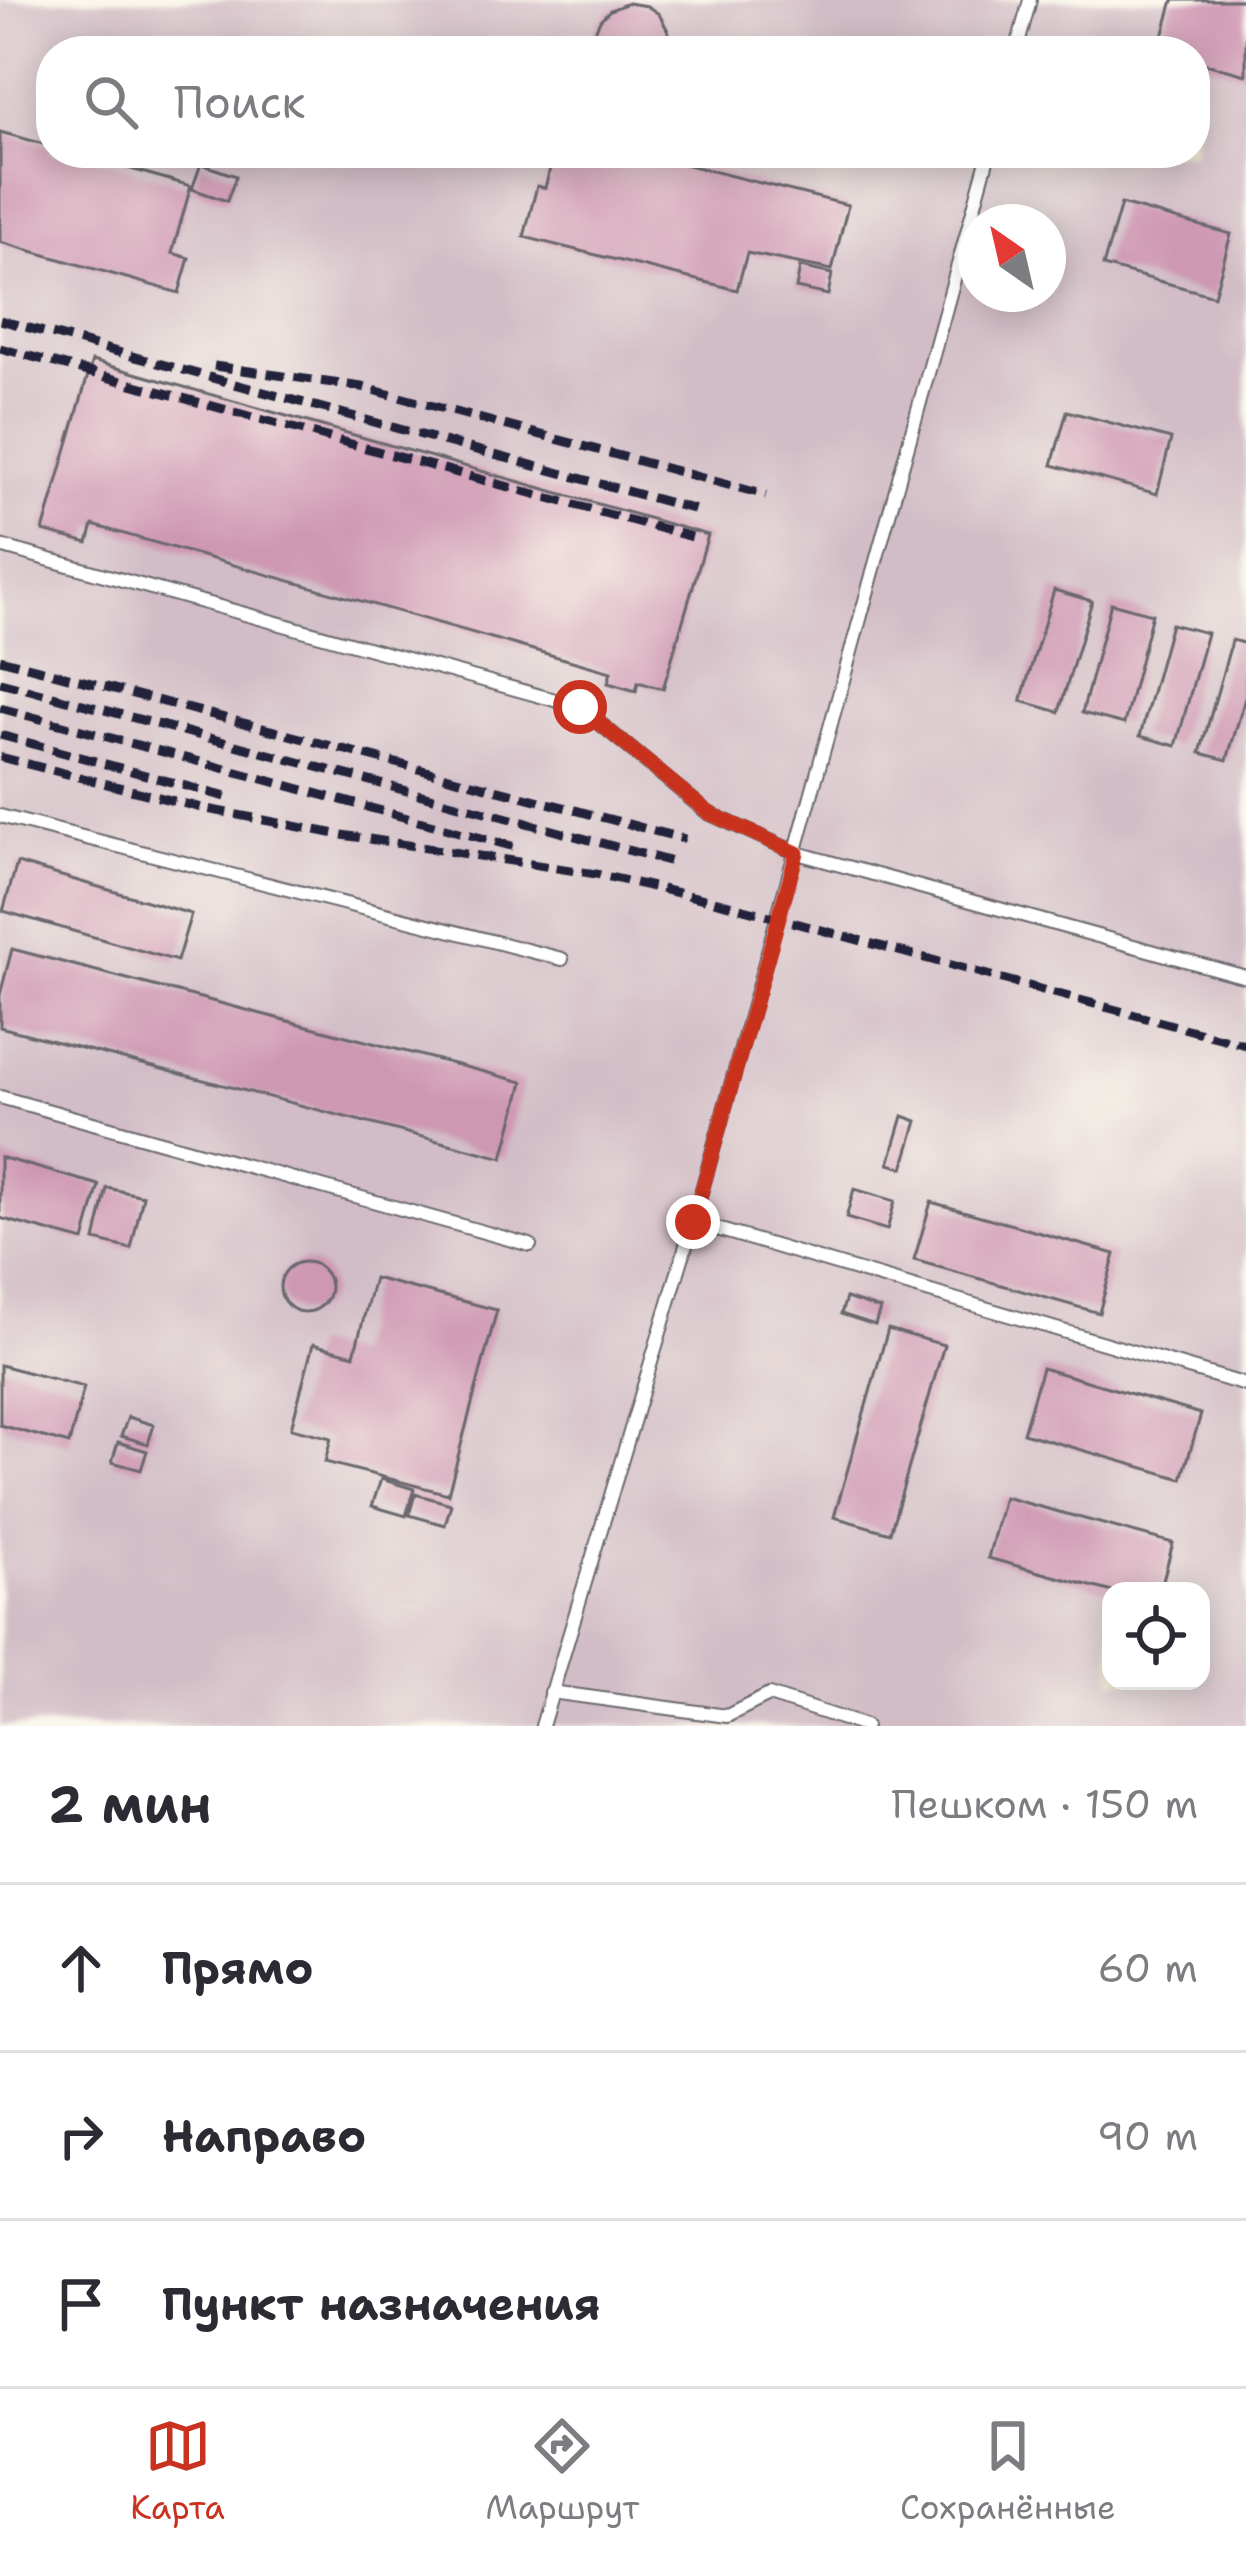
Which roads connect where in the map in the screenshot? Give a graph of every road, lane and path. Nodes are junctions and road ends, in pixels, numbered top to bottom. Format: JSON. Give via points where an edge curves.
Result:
{"nodes":[{"id":1,"x":1030,"y":0,"type":"edge"},
{"id":2,"x":1020,"y":36,"type":"edge"},
{"id":3,"x":984,"y":168,"type":"edge"},
{"id":4,"x":0,"y":546,"type":"edge"},
{"id":5,"x":0,"y":816,"type":"edge"},
{"id":6,"x":797,"y":853,"type":"junction"},
{"id":7,"x":562,"y":959,"type":"dead end"},
{"id":8,"x":1246,"y":977,"type":"edge"},
{"id":9,"x":0,"y":1097,"type":"edge"},
{"id":10,"x":693,"y":1222,"type":"junction"},
{"id":11,"x":530,"y":1246,"type":"dead end"},
{"id":12,"x":1246,"y":1385,"type":"edge"},
{"id":13,"x":551,"y":1692,"type":"junction"},
{"id":14,"x":542,"y":1726,"type":"edge"},
{"id":15,"x":865,"y":1726,"type":"edge"}],
"edges":[{"from":1,"to":2,"type":"lane"},
{"from":3,"to":6,"type":"lane"},
{"from":4,"to":6,"type":"lane","via":[[580,707],[709,813]]},
{"from":5,"to":7,"type":"lane"},
{"from":6,"to":8,"type":"lane"},
{"from":6,"to":10,"type":"lane"},
{"from":9,"to":11,"type":"lane"},
{"from":10,"to":12,"type":"lane"},
{"from":10,"to":13,"type":"lane"},
{"from":13,"to":14,"type":"lane"},
{"from":13,"to":15,"type":"lane","via":[[728,1717],[769,1695]]}]}
